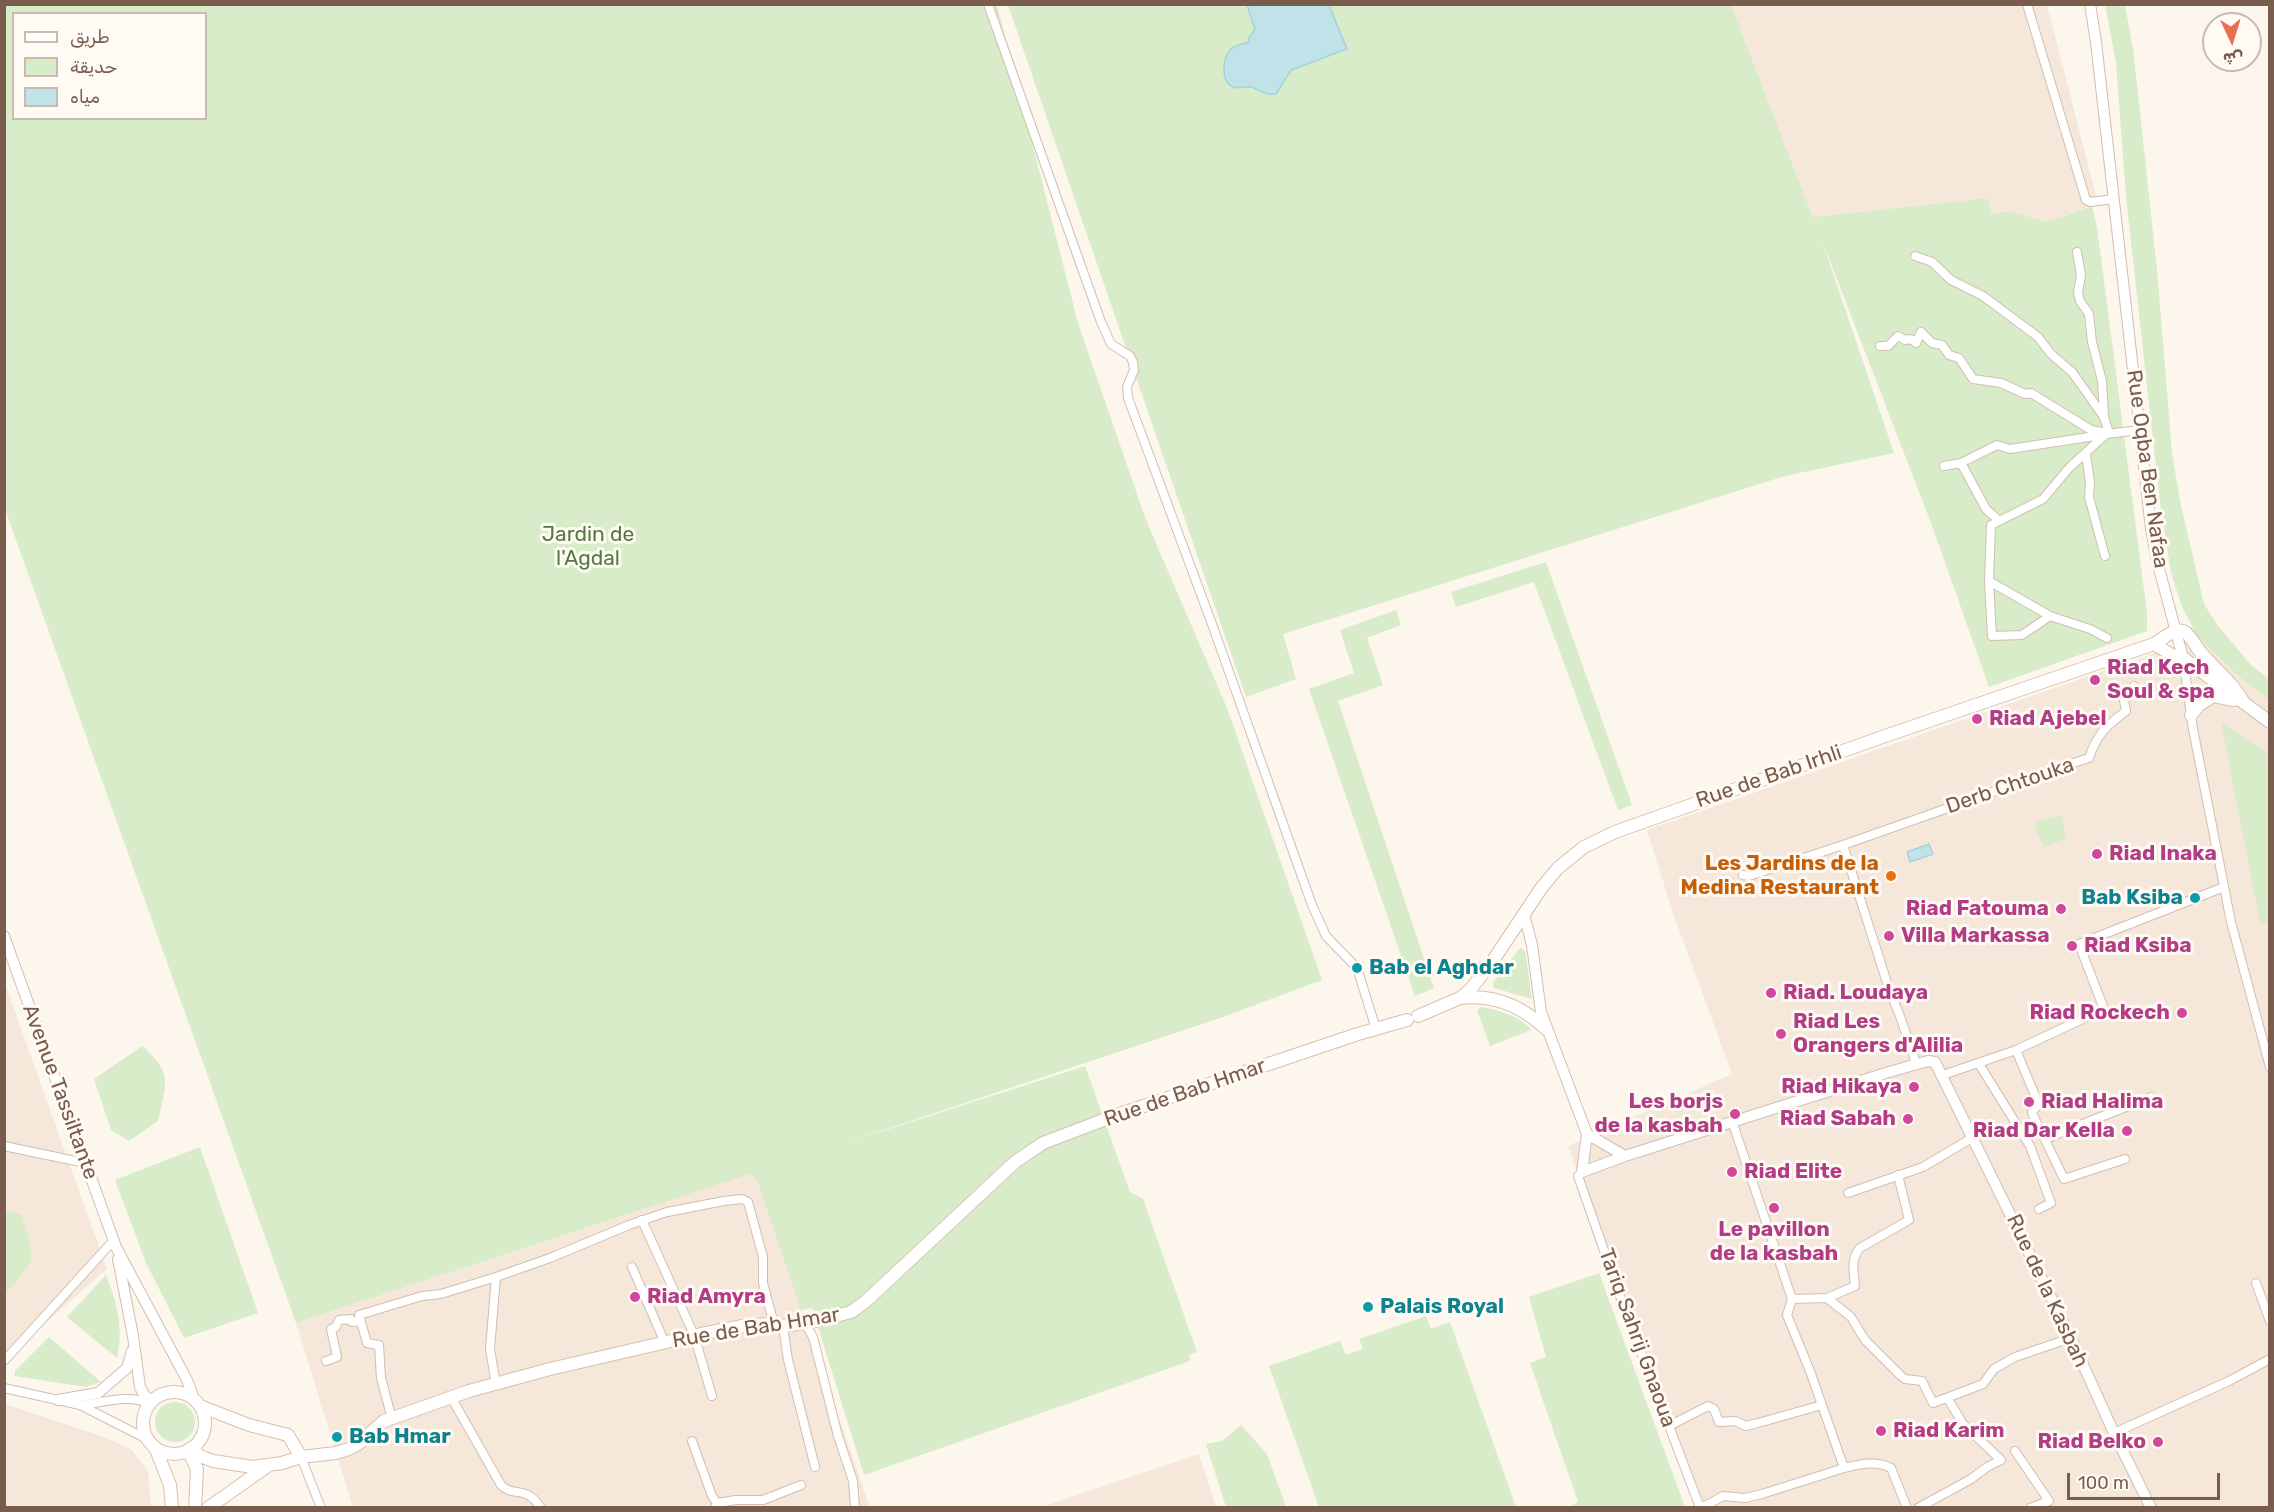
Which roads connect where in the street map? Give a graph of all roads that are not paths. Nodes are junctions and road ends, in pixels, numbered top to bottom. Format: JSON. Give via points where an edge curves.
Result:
{"nodes":[{"id":1,"x":988,"y":4,"type":"edge"},
{"id":2,"x":2027,"y":4,"type":"edge"},
{"id":3,"x":2090,"y":4,"type":"edge"},
{"id":4,"x":2114,"y":199,"type":"junction"},
{"id":5,"x":2077,"y":252,"type":"dead end"},
{"id":6,"x":1915,"y":256,"type":"dead end"},
{"id":7,"x":1880,"y":346,"type":"dead end"},
{"id":8,"x":2104,"y":417,"type":"junction"},
{"id":9,"x":2140,"y":430,"type":"junction"},
{"id":10,"x":2107,"y":434,"type":"junction"},
{"id":11,"x":2086,"y":454,"type":"junction"},
{"id":12,"x":1961,"y":463,"type":"junction"},
{"id":13,"x":1944,"y":466,"type":"dead end"},
{"id":14,"x":1998,"y":519,"type":"junction"},
{"id":15,"x":2105,"y":556,"type":"dead end"},
{"id":16,"x":1989,"y":581,"type":"junction"},
{"id":17,"x":2050,"y":616,"type":"junction"},
{"id":18,"x":2176,"y":631,"type":"junction"},
{"id":19,"x":2107,"y":638,"type":"dead end"},
{"id":20,"x":2154,"y":644,"type":"junction"},
{"id":21,"x":2183,"y":658,"type":"junction"},
{"id":22,"x":2134,"y":686,"type":"dead end"},
{"id":23,"x":2244,"y":703,"type":"junction"},
{"id":24,"x":2192,"y":715,"type":"junction"},
{"id":25,"x":2270,"y":722,"type":"edge"},
{"id":26,"x":1844,"y":845,"type":"junction"},
{"id":27,"x":1743,"y":875,"type":"dead end"},
{"id":28,"x":2224,"y":887,"type":"junction"},
{"id":29,"x":1524,"y":914,"type":"junction"},
{"id":30,"x":4,"y":936,"type":"edge"},
{"id":31,"x":8,"y":956,"type":"edge"},
{"id":32,"x":1460,"y":998,"type":"junction"},
{"id":33,"x":1413,"y":1018,"type":"joint"},
{"id":34,"x":1376,"y":1029,"type":"junction"},
{"id":35,"x":1546,"y":1029,"type":"junction"},
{"id":36,"x":2016,"y":1050,"type":"junction"},
{"id":37,"x":1916,"y":1064,"type":"junction"},
{"id":38,"x":1979,"y":1064,"type":"junction"},
{"id":39,"x":2270,"y":1067,"type":"edge"},
{"id":40,"x":1943,"y":1075,"type":"junction"},
{"id":41,"x":2151,"y":1097,"type":"dead end"},
{"id":42,"x":1732,"y":1121,"type":"junction"},
{"id":43,"x":1587,"y":1134,"type":"junction"},
{"id":44,"x":1972,"y":1138,"type":"junction"},
{"id":45,"x":2045,"y":1139,"type":"junction"},
{"id":46,"x":4,"y":1146,"type":"edge"},
{"id":47,"x":1625,"y":1156,"type":"junction"},
{"id":48,"x":2125,"y":1159,"type":"dead end"},
{"id":49,"x":85,"y":1162,"type":"junction"},
{"id":50,"x":1582,"y":1172,"type":"junction"},
{"id":51,"x":1898,"y":1175,"type":"junction"},
{"id":52,"x":1848,"y":1193,"type":"dead end"},
{"id":53,"x":2039,"y":1209,"type":"dead end"},
{"id":54,"x":642,"y":1220,"type":"junction"},
{"id":55,"x":115,"y":1244,"type":"junction"},
{"id":56,"x":632,"y":1267,"type":"dead end"},
{"id":57,"x":496,"y":1277,"type":"junction"},
{"id":58,"x":2256,"y":1283,"type":"dead end"},
{"id":59,"x":1827,"y":1298,"type":"junction"},
{"id":60,"x":1792,"y":1299,"type":"junction"},
{"id":61,"x":361,"y":1321,"type":"junction"},
{"id":62,"x":2270,"y":1321,"type":"edge"},
{"id":63,"x":805,"y":1324,"type":"junction"},
{"id":64,"x":778,"y":1325,"type":"junction"},
{"id":65,"x":694,"y":1335,"type":"junction"},
{"id":66,"x":133,"y":1336,"type":"junction"},
{"id":67,"x":2071,"y":1338,"type":"junction"},
{"id":68,"x":665,"y":1343,"type":"junction"},
{"id":69,"x":2270,"y":1359,"type":"edge"},
{"id":70,"x":4,"y":1361,"type":"edge"},
{"id":71,"x":327,"y":1361,"type":"dead end"},
{"id":72,"x":496,"y":1385,"type":"junction"},
{"id":73,"x":4,"y":1388,"type":"edge"},
{"id":74,"x":712,"y":1396,"type":"dead end"},
{"id":75,"x":451,"y":1397,"type":"junction"},
{"id":76,"x":1948,"y":1399,"type":"junction"},
{"id":77,"x":58,"y":1401,"type":"junction"},
{"id":78,"x":151,"y":1402,"type":"junction"},
{"id":79,"x":197,"y":1402,"type":"junction"},
{"id":80,"x":1822,"y":1405,"type":"junction"},
{"id":81,"x":80,"y":1406,"type":"junction"},
{"id":82,"x":392,"y":1419,"type":"junction"},
{"id":83,"x":1669,"y":1426,"type":"junction"},
{"id":84,"x":2114,"y":1432,"type":"junction"},
{"id":85,"x":692,"y":1441,"type":"dead end"},
{"id":86,"x":152,"y":1444,"type":"junction"},
{"id":87,"x":190,"y":1449,"type":"junction"},
{"id":88,"x":2015,"y":1451,"type":"dead end"},
{"id":89,"x":301,"y":1457,"type":"junction"},
{"id":90,"x":269,"y":1465,"type":"junction"},
{"id":91,"x":815,"y":1467,"type":"dead end"},
{"id":92,"x":1844,"y":1468,"type":"junction"},
{"id":93,"x":801,"y":1485,"type":"dead end"},
{"id":94,"x":753,"y":1503,"type":"edge"},
{"id":95,"x":2050,"y":1504,"type":"edge"},
{"id":96,"x":716,"y":1505,"type":"edge"},
{"id":97,"x":854,"y":1507,"type":"edge"},
{"id":98,"x":172,"y":1508,"type":"edge"},
{"id":99,"x":195,"y":1508,"type":"edge"},
{"id":100,"x":208,"y":1508,"type":"edge"},
{"id":101,"x":321,"y":1508,"type":"edge"},
{"id":102,"x":541,"y":1508,"type":"edge"},
{"id":103,"x":1907,"y":1508,"type":"edge"},
{"id":104,"x":1918,"y":1508,"type":"edge"},
{"id":105,"x":2030,"y":1508,"type":"edge"},
{"id":106,"x":2151,"y":1508,"type":"edge"}],
"edges":[{"from":1,"to":34,"type":"street","via":[[1101,322],[1111,344],[1133,362],[1128,398],[1312,905],[1326,936],[1357,968]]},
{"from":2,"to":4,"type":"street","via":[[2086,200]]},
{"from":3,"to":4,"type":"street","name":"Rue Oqba Ben Nafaa"},
{"from":4,"to":9,"type":"street","name":"Rue Oqba Ben Nafaa"},
{"from":5,"to":8,"type":"street","via":[[2081,275],[2078,293],[2089,314],[2102,381]]},
{"from":6,"to":8,"type":"street","via":[[1932,262],[2038,337],[2072,372]]},
{"from":7,"to":10,"type":"street","via":[[1888,346],[1898,336],[1916,343],[1921,332],[1942,345],[1949,355],[1959,358],[1973,379],[2031,393],[2091,430]]},
{"from":8,"to":10,"type":"street"},
{"from":9,"to":10,"type":"street"},
{"from":9,"to":18,"type":"street","name":"Rue Oqba Ben Nafaa","via":[[2157,561]]},
{"from":10,"to":11,"type":"street"},
{"from":10,"to":12,"type":"street","via":[[2010,449],[1997,445]]},
{"from":11,"to":14,"type":"street","via":[[2043,499]]},
{"from":11,"to":15,"type":"street","via":[[2089,497]]},
{"from":12,"to":13,"type":"street"},
{"from":12,"to":14,"type":"street","via":[[1986,509]]},
{"from":14,"to":16,"type":"street","via":[[1990,525]]},
{"from":16,"to":17,"type":"street"},
{"from":16,"to":17,"type":"street","via":[[1992,636],[2022,635]]},
{"from":17,"to":19,"type":"street"},
{"from":18,"to":20,"type":"main road","name":"Rue de Bab Irhli"},
{"from":18,"to":21,"type":"street","name":"Rue Oqba Ben Nafaa"},
{"from":18,"to":23,"type":"main road","via":[[2189,635]]},
{"from":20,"to":21,"type":"main road"},
{"from":20,"to":29,"type":"main road","name":"Rue de Bab Irhli","via":[[1615,832],[1584,847],[1558,868]]},
{"from":21,"to":23,"type":"main road"},
{"from":21,"to":24,"type":"street","name":"Rue Oqba Ben Nafaa"},
{"from":22,"to":26,"type":"street","name":"Derb Chtouka","via":[[2123,695],[2126,711],[2099,734],[2089,758]]},
{"from":23,"to":24,"type":"main road","via":[[2213,696]]},
{"from":23,"to":25,"type":"main road"},
{"from":24,"to":28,"type":"street","name":"Rue Oqba Ben Nafaa"},
{"from":26,"to":27,"type":"street","name":"Derb Chtouka"},
{"from":26,"to":37,"type":"street"},
{"from":28,"to":36,"type":"street","via":[[2079,944],[2104,1009]]},
{"from":28,"to":39,"type":"street","name":"Rue Oqba Ben Nafaa"},
{"from":29,"to":32,"type":"main road","name":"Rue de Bab Irhli","via":[[1479,980]]},
{"from":29,"to":35,"type":"street"},
{"from":30,"to":31,"type":"street","name":"Avenue Tassiltante"},
{"from":31,"to":49,"type":"street","name":"Avenue Tassiltante"},
{"from":32,"to":33,"type":"main road","name":"Rue de Bab Irhli"},
{"from":32,"to":35,"type":"main road","via":[[1473,996],[1503,1002],[1528,1013]]},
{"from":33,"to":34,"type":"main road","name":"Rue de Bab Hmar"},
{"from":34,"to":63,"type":"main road","name":"Rue de Bab Hmar","via":[[1043,1143],[1015,1162],[865,1302],[851,1312]]},
{"from":35,"to":43,"type":"street"},
{"from":36,"to":38,"type":"street"},
{"from":36,"to":45,"type":"street","via":[[2039,1105],[2032,1113]]},
{"from":37,"to":40,"type":"street","via":[[1935,1062]]},
{"from":37,"to":42,"type":"street"},
{"from":38,"to":40,"type":"street"},
{"from":38,"to":53,"type":"street","via":[[2030,1146],[2051,1203]]},
{"from":40,"to":44,"type":"street","name":"Rue de la Kasbah"},
{"from":41,"to":45,"type":"street"},
{"from":42,"to":47,"type":"street"},
{"from":42,"to":60,"type":"street"},
{"from":43,"to":47,"type":"street"},
{"from":43,"to":50,"type":"street"},
{"from":44,"to":51,"type":"street","via":[[1929,1164]]},
{"from":44,"to":67,"type":"street","name":"Rue de la Kasbah"},
{"from":45,"to":48,"type":"street","via":[[2064,1179]]},
{"from":46,"to":49,"type":"street"},
{"from":47,"to":50,"type":"street"},
{"from":49,"to":55,"type":"street","name":"Avenue Tassiltante"},
{"from":50,"to":83,"type":"street","name":"Tariq Sahrij Gnaoua","via":[[1578,1176]]},
{"from":51,"to":52,"type":"street"},
{"from":51,"to":59,"type":"street","via":[[1909,1220],[1860,1248],[1854,1254],[1855,1286]]},
{"from":54,"to":57,"type":"street"},
{"from":54,"to":64,"type":"street","via":[[724,1201],[748,1202],[763,1257],[763,1283]]},
{"from":54,"to":65,"type":"street"},
{"from":55,"to":66,"type":"street","name":"Avenue Tassiltante"},
{"from":55,"to":70,"type":"street"},
{"from":55,"to":79,"type":"street","name":"Avenue Tassiltante"},
{"from":56,"to":68,"type":"street"},
{"from":57,"to":61,"type":"street","via":[[359,1315]]},
{"from":57,"to":72,"type":"street","via":[[490,1349]]},
{"from":58,"to":62,"type":"street"},
{"from":59,"to":60,"type":"street"},
{"from":59,"to":76,"type":"street","via":[[1851,1317],[1865,1340],[1900,1375],[1922,1381],[1933,1403]]},
{"from":60,"to":80,"type":"street","via":[[1787,1315]]},
{"from":61,"to":71,"type":"street","via":[[339,1320],[336,1328],[331,1329],[337,1357]]},
{"from":61,"to":82,"type":"street","via":[[367,1343],[379,1345],[379,1370]]},
{"from":63,"to":64,"type":"main road","name":"Rue de Bab Hmar"},
{"from":63,"to":97,"type":"street","via":[[813,1337],[853,1481]]},
{"from":64,"to":65,"type":"main road","name":"Rue de Bab Hmar","via":[[743,1326]]},
{"from":64,"to":91,"type":"street"},
{"from":65,"to":68,"type":"main road","name":"Rue de Bab Hmar"},
{"from":65,"to":74,"type":"street"},
{"from":66,"to":77,"type":"street","via":[[129,1364],[118,1377],[98,1393]]},
{"from":66,"to":78,"type":"street","name":"Avenue Tassiltante","via":[[140,1387]]},
{"from":67,"to":76,"type":"street","via":[[2015,1357],[1994,1369],[1983,1384]]},
{"from":67,"to":84,"type":"street","name":"Rue de la Kasbah"},
{"from":68,"to":72,"type":"main road","name":"Rue de Bab Hmar"},
{"from":69,"to":84,"type":"street"},
{"from":72,"to":75,"type":"main road","name":"Rue de Bab Hmar"},
{"from":73,"to":77,"type":"street"},
{"from":75,"to":82,"type":"main road","name":"Rue de Bab Hmar"},
{"from":75,"to":102,"type":"street","via":[[501,1485],[526,1493]]},
{"from":76,"to":104,"type":"street","via":[[1963,1424],[2001,1460]]},
{"from":77,"to":81,"type":"street"},
{"from":78,"to":79,"type":"main road","via":[[172,1392],[186,1394]]},
{"from":78,"to":81,"type":"street","via":[[132,1399]]},
{"from":78,"to":86,"type":"main road","via":[[143,1424]]},
{"from":79,"to":87,"type":"main road","via":[[205,1418],[204,1431]]},
{"from":79,"to":89,"type":"main road","via":[[249,1425],[288,1435]]},
{"from":80,"to":83,"type":"street","via":[[1746,1426],[1735,1421],[1719,1422],[1714,1409],[1708,1406]]},
{"from":80,"to":92,"type":"street"},
{"from":81,"to":86,"type":"street"},
{"from":82,"to":89,"type":"main road","name":"Rue de Bab Hmar","via":[[349,1449]]},
{"from":83,"to":92,"type":"street","name":"Tariq Sahrij Gnaoua","via":[[1700,1505],[1723,1496],[1745,1498],[1762,1494]]},
{"from":84,"to":106,"type":"street","name":"Rue de la Kasbah"},
{"from":85,"to":96,"type":"street"},
{"from":86,"to":87,"type":"main road","via":[[173,1454]]},
{"from":86,"to":98,"type":"main road","via":[[170,1485]]},
{"from":87,"to":90,"type":"main road","name":"Rue de Bab Hmar","via":[[221,1463]]},
{"from":87,"to":99,"type":"main road","via":[[197,1469]]},
{"from":88,"to":95,"type":"street"},
{"from":89,"to":90,"type":"main road","name":"Rue de Bab Hmar"},
{"from":89,"to":101,"type":"street"},
{"from":90,"to":100,"type":"main road"},
{"from":92,"to":103,"type":"street","via":[[1866,1463],[1891,1468]]},
{"from":93,"to":94,"type":"street"},
{"from":94,"to":96,"type":"street"},
{"from":95,"to":105,"type":"street"}]}
